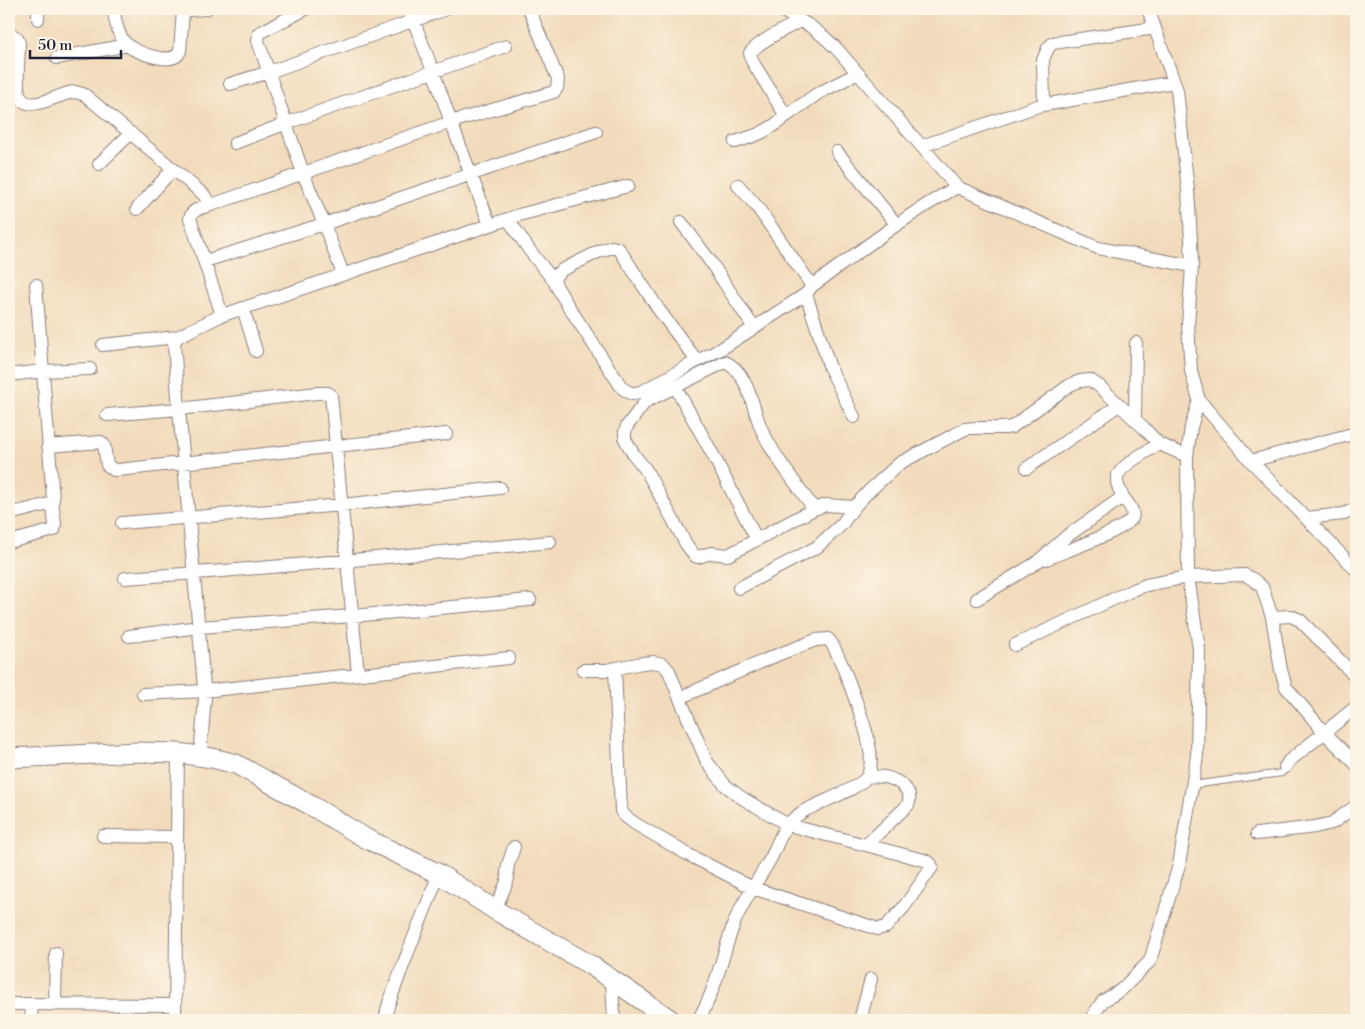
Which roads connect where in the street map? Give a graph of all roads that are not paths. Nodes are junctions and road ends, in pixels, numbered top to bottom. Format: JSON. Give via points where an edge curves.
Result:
{"nodes":[{"id":1,"x":113,"y":9,"type":"edge"},
{"id":2,"x":182,"y":9,"type":"edge"},
{"id":3,"x":206,"y":9,"type":"edge"},
{"id":4,"x":306,"y":9,"type":"edge"},
{"id":5,"x":446,"y":9,"type":"edge"},
{"id":6,"x":529,"y":9,"type":"edge"},
{"id":7,"x":780,"y":9,"type":"edge"},
{"id":8,"x":1148,"y":9,"type":"edge"},
{"id":9,"x":411,"y":14,"type":"edge"},
{"id":10,"x":800,"y":21,"type":"junction"},
{"id":11,"x":1155,"y":28,"type":"junction"},
{"id":12,"x":9,"y":35,"type":"edge"},
{"id":13,"x":128,"y":45,"type":"junction"},
{"id":14,"x":506,"y":46,"type":"dead end"},
{"id":15,"x":57,"y":58,"type":"dead end"},
{"id":16,"x":433,"y":71,"type":"junction"},
{"id":17,"x":269,"y":72,"type":"junction"},
{"id":18,"x":858,"y":72,"type":"junction"},
{"id":19,"x":1174,"y":82,"type":"junction"},
{"id":20,"x":230,"y":84,"type":"dead end"},
{"id":21,"x":1044,"y":104,"type":"junction"},
{"id":22,"x":786,"y":116,"type":"junction"},
{"id":23,"x":451,"y":122,"type":"junction"},
{"id":24,"x":286,"y":123,"type":"junction"},
{"id":25,"x":596,"y":132,"type":"dead end"},
{"id":26,"x":131,"y":133,"type":"junction"},
{"id":27,"x":735,"y":142,"type":"dead end"},
{"id":28,"x":235,"y":143,"type":"dead end"},
{"id":29,"x":922,"y":146,"type":"junction"},
{"id":30,"x":837,"y":152,"type":"dead end"},
{"id":31,"x":99,"y":164,"type":"dead end"},
{"id":32,"x":173,"y":169,"type":"junction"},
{"id":33,"x":303,"y":173,"type":"junction"},
{"id":34,"x":470,"y":174,"type":"junction"},
{"id":35,"x":738,"y":185,"type":"dead end"},
{"id":36,"x":628,"y":186,"type":"dead end"},
{"id":37,"x":957,"y":187,"type":"junction"},
{"id":38,"x":211,"y":205,"type":"junction"},
{"id":39,"x":137,"y":209,"type":"dead end"},
{"id":40,"x":508,"y":219,"type":"junction"},
{"id":41,"x":681,"y":222,"type":"dead end"},
{"id":42,"x":324,"y":224,"type":"junction"},
{"id":43,"x":490,"y":225,"type":"junction"},
{"id":44,"x":898,"y":225,"type":"junction"},
{"id":45,"x":205,"y":261,"type":"junction"},
{"id":46,"x":1192,"y":266,"type":"junction"},
{"id":47,"x":343,"y":274,"type":"junction"},
{"id":48,"x":554,"y":281,"type":"junction"},
{"id":49,"x":36,"y":285,"type":"dead end"},
{"id":50,"x":809,"y":290,"type":"junction"},
{"id":51,"x":243,"y":308,"type":"junction"},
{"id":52,"x":220,"y":316,"type":"junction"},
{"id":53,"x":754,"y":328,"type":"junction"},
{"id":54,"x":177,"y":337,"type":"junction"},
{"id":55,"x":1136,"y":343,"type":"dead end"},
{"id":56,"x":103,"y":345,"type":"dead end"},
{"id":57,"x":256,"y":351,"type":"dead end"},
{"id":58,"x":697,"y":361,"type":"junction"},
{"id":59,"x":90,"y":369,"type":"dead end"},
{"id":60,"x":43,"y":371,"type":"junction"},
{"id":61,"x":9,"y":375,"type":"edge"},
{"id":62,"x":675,"y":386,"type":"junction"},
{"id":63,"x":1199,"y":400,"type":"junction"},
{"id":64,"x":1119,"y":405,"type":"junction"},
{"id":65,"x":179,"y":408,"type":"junction"},
{"id":66,"x":107,"y":414,"type":"dead end"},
{"id":67,"x":854,"y":417,"type":"dead end"},
{"id":68,"x":1135,"y":420,"type":"junction"},
{"id":69,"x":446,"y":434,"type":"dead end"},
{"id":70,"x":1356,"y":434,"type":"edge"},
{"id":71,"x":1159,"y":444,"type":"junction"},
{"id":72,"x":48,"y":446,"type":"junction"},
{"id":73,"x":337,"y":447,"type":"junction"},
{"id":74,"x":1187,"y":456,"type":"junction"},
{"id":75,"x":1251,"y":462,"type":"junction"},
{"id":76,"x":184,"y":464,"type":"junction"},
{"id":77,"x":1027,"y":468,"type":"dead end"},
{"id":78,"x":500,"y":488,"type":"dead end"},
{"id":79,"x":1123,"y":497,"type":"junction"},
{"id":80,"x":52,"y":502,"type":"junction"},
{"id":81,"x":342,"y":504,"type":"junction"},
{"id":82,"x":854,"y":506,"type":"junction"},
{"id":83,"x":814,"y":509,"type":"junction"},
{"id":84,"x":1356,"y":509,"type":"edge"},
{"id":85,"x":9,"y":514,"type":"edge"},
{"id":86,"x":189,"y":518,"type":"junction"},
{"id":87,"x":1306,"y":518,"type":"junction"},
{"id":88,"x":122,"y":523,"type":"dead end"},
{"id":89,"x":757,"y":540,"type":"junction"},
{"id":90,"x":9,"y":542,"type":"edge"},
{"id":91,"x":550,"y":542,"type":"dead end"},
{"id":92,"x":347,"y":561,"type":"junction"},
{"id":93,"x":1036,"y":563,"type":"junction"},
{"id":94,"x":1356,"y":570,"type":"edge"},
{"id":95,"x":194,"y":574,"type":"junction"},
{"id":96,"x":1188,"y":577,"type":"junction"},
{"id":97,"x":125,"y":578,"type":"dead end"},
{"id":98,"x":738,"y":588,"type":"dead end"},
{"id":99,"x":977,"y":599,"type":"dead end"},
{"id":100,"x":530,"y":600,"type":"dead end"},
{"id":101,"x":352,"y":616,"type":"junction"},
{"id":102,"x":1272,"y":617,"type":"junction"},
{"id":103,"x":199,"y":628,"type":"junction"},
{"id":104,"x":129,"y":636,"type":"dead end"},
{"id":105,"x":1015,"y":645,"type":"dead end"},
{"id":106,"x":509,"y":658,"type":"dead end"},
{"id":107,"x":615,"y":668,"type":"junction"},
{"id":108,"x":583,"y":670,"type":"dead end"},
{"id":109,"x":358,"y":674,"type":"junction"},
{"id":110,"x":1356,"y":677,"type":"edge"},
{"id":111,"x":204,"y":691,"type":"junction"},
{"id":112,"x":142,"y":694,"type":"dead end"},
{"id":113,"x":680,"y":699,"type":"junction"},
{"id":114,"x":1356,"y":707,"type":"edge"},
{"id":115,"x":1324,"y":732,"type":"junction"},
{"id":116,"x":178,"y":753,"type":"junction"},
{"id":117,"x":200,"y":756,"type":"junction"},
{"id":118,"x":9,"y":758,"type":"edge"},
{"id":119,"x":1356,"y":764,"type":"edge"},
{"id":120,"x":1285,"y":767,"type":"joint"},
{"id":121,"x":868,"y":776,"type":"junction"},
{"id":122,"x":1192,"y":785,"type":"junction"},
{"id":123,"x":1356,"y":806,"type":"edge"},
{"id":124,"x":788,"y":825,"type":"junction"},
{"id":125,"x":1257,"y":834,"type":"dead end"},
{"id":126,"x":103,"y":836,"type":"dead end"},
{"id":127,"x":177,"y":837,"type":"junction"},
{"id":128,"x":866,"y":845,"type":"junction"},
{"id":129,"x":514,"y":847,"type":"dead end"},
{"id":130,"x":439,"y":874,"type":"junction"},
{"id":131,"x":753,"y":888,"type":"junction"},
{"id":132,"x":495,"y":910,"type":"junction"},
{"id":133,"x":56,"y":953,"type":"dead end"},
{"id":134,"x":612,"y":980,"type":"junction"},
{"id":135,"x":871,"y":980,"type":"dead end"},
{"id":136,"x":10,"y":1004,"type":"dead end"},
{"id":137,"x":32,"y":1005,"type":"junction"},
{"id":138,"x":55,"y":1005,"type":"junction"},
{"id":139,"x":175,"y":1005,"type":"junction"},
{"id":140,"x":31,"y":1020,"type":"edge"},
{"id":141,"x":175,"y":1020,"type":"edge"},
{"id":142,"x":385,"y":1020,"type":"edge"},
{"id":143,"x":614,"y":1020,"type":"edge"},
{"id":144,"x":671,"y":1020,"type":"edge"},
{"id":145,"x":698,"y":1020,"type":"edge"},
{"id":146,"x":860,"y":1020,"type":"edge"},
{"id":147,"x":1094,"y":1020,"type":"edge"}],
"edges":[{"from":1,"to":13,"type":"street","via":[[118,31]]},
{"from":2,"to":3,"type":"street"},
{"from":2,"to":13,"type":"street","via":[[178,56],[147,55]]},
{"from":4,"to":17,"type":"street","via":[[259,33],[258,42]]},
{"from":5,"to":9,"type":"street"},
{"from":6,"to":23,"type":"street","via":[[558,79],[557,88],[554,92]]},
{"from":7,"to":10,"type":"street"},
{"from":8,"to":11,"type":"street"},
{"from":9,"to":16,"type":"street"},
{"from":9,"to":17,"type":"street"},
{"from":10,"to":18,"type":"street","via":[[823,36]]},
{"from":10,"to":22,"type":"street","via":[[750,53]]},
{"from":11,"to":19,"type":"street"},
{"from":11,"to":21,"type":"street","via":[[1053,43],[1044,60]]},
{"from":12,"to":26,"type":"street","via":[[17,38],[19,43],[18,82],[22,100],[28,104],[37,103],[79,93]]},
{"from":13,"to":15,"type":"street"},
{"from":14,"to":16,"type":"street"},
{"from":16,"to":23,"type":"street"},
{"from":16,"to":24,"type":"street"},
{"from":17,"to":20,"type":"street"},
{"from":17,"to":24,"type":"street"},
{"from":18,"to":22,"type":"street","via":[[817,94]]},
{"from":18,"to":29,"type":"street"},
{"from":19,"to":21,"type":"street"},
{"from":19,"to":46,"type":"street","via":[[1188,190]]},
{"from":21,"to":29,"type":"street"},
{"from":22,"to":27,"type":"street","via":[[772,128]]},
{"from":23,"to":33,"type":"street"},
{"from":23,"to":34,"type":"street"},
{"from":24,"to":28,"type":"street"},
{"from":24,"to":33,"type":"street"},
{"from":25,"to":34,"type":"street"},
{"from":26,"to":31,"type":"street"},
{"from":26,"to":32,"type":"street"},
{"from":29,"to":37,"type":"street"},
{"from":30,"to":44,"type":"street"},
{"from":32,"to":38,"type":"street"},
{"from":32,"to":39,"type":"street"},
{"from":33,"to":38,"type":"street"},
{"from":33,"to":42,"type":"street"},
{"from":34,"to":42,"type":"street"},
{"from":34,"to":43,"type":"street"},
{"from":35,"to":50,"type":"street","via":[[758,208]]},
{"from":36,"to":40,"type":"street"},
{"from":37,"to":44,"type":"street"},
{"from":37,"to":46,"type":"street","via":[[1098,248]]},
{"from":38,"to":45,"type":"street","via":[[194,211],[190,218]]},
{"from":40,"to":43,"type":"street"},
{"from":40,"to":48,"type":"street"},
{"from":41,"to":53,"type":"street"},
{"from":42,"to":45,"type":"street"},
{"from":42,"to":47,"type":"street"},
{"from":43,"to":47,"type":"street"},
{"from":44,"to":50,"type":"street"},
{"from":45,"to":52,"type":"street"},
{"from":46,"to":63,"type":"street","via":[[1188,325],[1191,371]]},
{"from":47,"to":51,"type":"street"},
{"from":48,"to":58,"type":"street","via":[[622,388],[632,394]]},
{"from":48,"to":58,"type":"street","via":[[562,270],[600,250],[612,246],[619,249]]},
{"from":49,"to":60,"type":"street"},
{"from":50,"to":53,"type":"street"},
{"from":50,"to":67,"type":"street","via":[[830,368]]},
{"from":51,"to":52,"type":"street"},
{"from":51,"to":57,"type":"street"},
{"from":52,"to":54,"type":"street"},
{"from":53,"to":58,"type":"street"},
{"from":54,"to":56,"type":"street"},
{"from":54,"to":65,"type":"street","via":[[174,344]]},
{"from":55,"to":68,"type":"street"},
{"from":59,"to":60,"type":"street"},
{"from":60,"to":61,"type":"street"},
{"from":60,"to":72,"type":"street"},
{"from":62,"to":83,"type":"street","via":[[725,362],[733,366],[746,386],[762,428]]},
{"from":62,"to":89,"type":"street"},
{"from":62,"to":89,"type":"street","via":[[645,402],[627,426],[625,439],[694,556],[728,555]]},
{"from":63,"to":74,"type":"street"},
{"from":63,"to":75,"type":"street"},
{"from":64,"to":68,"type":"street"},
{"from":64,"to":77,"type":"street"},
{"from":64,"to":82,"type":"street","via":[[1090,380],[1080,381],[1012,427],[965,429],[900,463]]},
{"from":65,"to":66,"type":"street"},
{"from":65,"to":73,"type":"street","via":[[330,393]]},
{"from":65,"to":76,"type":"street"},
{"from":68,"to":71,"type":"street"},
{"from":69,"to":73,"type":"street"},
{"from":70,"to":75,"type":"street"},
{"from":71,"to":74,"type":"street"},
{"from":71,"to":79,"type":"street","via":[[1119,472],[1116,477]]},
{"from":72,"to":76,"type":"street","via":[[101,442],[107,465],[114,470]]},
{"from":72,"to":80,"type":"street"},
{"from":73,"to":76,"type":"street"},
{"from":73,"to":81,"type":"street"},
{"from":74,"to":96,"type":"street"},
{"from":75,"to":87,"type":"street"},
{"from":76,"to":86,"type":"street"},
{"from":78,"to":81,"type":"street"},
{"from":79,"to":93,"type":"street","via":[[1067,536]]},
{"from":79,"to":93,"type":"street","via":[[1132,513],[1126,524]]},
{"from":80,"to":85,"type":"street"},
{"from":80,"to":90,"type":"street","via":[[54,530]]},
{"from":81,"to":86,"type":"street"},
{"from":81,"to":92,"type":"street"},
{"from":82,"to":83,"type":"street","via":[[826,504]]},
{"from":82,"to":98,"type":"street","via":[[842,524],[817,547]]},
{"from":83,"to":89,"type":"street"},
{"from":84,"to":87,"type":"street","via":[[1344,514]]},
{"from":86,"to":88,"type":"street"},
{"from":86,"to":95,"type":"street"},
{"from":87,"to":94,"type":"street"},
{"from":91,"to":92,"type":"street"},
{"from":92,"to":95,"type":"street"},
{"from":92,"to":101,"type":"street"},
{"from":93,"to":99,"type":"street"},
{"from":95,"to":97,"type":"street"},
{"from":95,"to":103,"type":"street"},
{"from":96,"to":102,"type":"street","via":[[1244,575],[1262,587]]},
{"from":96,"to":105,"type":"street","via":[[1133,590]]},
{"from":96,"to":122,"type":"street","via":[[1199,649],[1197,756]]},
{"from":100,"to":101,"type":"street"},
{"from":101,"to":103,"type":"street"},
{"from":101,"to":109,"type":"street"},
{"from":102,"to":110,"type":"street","via":[[1291,616],[1300,620]]},
{"from":102,"to":115,"type":"street","via":[[1286,687]]},
{"from":103,"to":104,"type":"street"},
{"from":103,"to":111,"type":"street"},
{"from":106,"to":109,"type":"street"},
{"from":107,"to":108,"type":"street"},
{"from":107,"to":113,"type":"street","via":[[642,662],[663,664]]},
{"from":107,"to":131,"type":"street","via":[[621,811],[634,823]]},
{"from":109,"to":111,"type":"street"},
{"from":111,"to":112,"type":"street"},
{"from":111,"to":117,"type":"street"},
{"from":113,"to":121,"type":"street","via":[[777,655],[816,640],[828,639],[838,656],[864,724],[870,754]]},
{"from":113,"to":124,"type":"street","via":[[708,762],[725,785]]},
{"from":114,"to":115,"type":"street"},
{"from":115,"to":119,"type":"street"},
{"from":115,"to":120,"type":"street"},
{"from":116,"to":117,"type":"street"},
{"from":116,"to":118,"type":"street"},
{"from":116,"to":127,"type":"street"},
{"from":117,"to":130,"type":"street","via":[[236,764],[365,838]]},
{"from":120,"to":122,"type":"lane","via":[[1282,773]]},
{"from":121,"to":124,"type":"street","via":[[846,792],[804,811]]},
{"from":121,"to":128,"type":"street","via":[[898,783],[906,789],[910,800]]},
{"from":122,"to":147,"type":"street","via":[[1179,865],[1150,962],[1121,990],[1103,1001],[1093,1015]]},
{"from":123,"to":125,"type":"street","via":[[1332,822],[1315,827]]},
{"from":124,"to":128,"type":"street"},
{"from":124,"to":131,"type":"street"},
{"from":126,"to":127,"type":"street"},
{"from":127,"to":139,"type":"street"},
{"from":128,"to":131,"type":"street","via":[[924,860],[932,867],[886,927],[878,929]]},
{"from":129,"to":132,"type":"street","via":[[508,878]]},
{"from":130,"to":132,"type":"street"},
{"from":130,"to":142,"type":"street"},
{"from":131,"to":145,"type":"street","via":[[736,919],[716,984]]},
{"from":132,"to":134,"type":"street"},
{"from":133,"to":138,"type":"street"},
{"from":134,"to":143,"type":"street"},
{"from":134,"to":144,"type":"street"},
{"from":135,"to":146,"type":"street"},
{"from":136,"to":137,"type":"street"},
{"from":137,"to":138,"type":"street"},
{"from":137,"to":140,"type":"street"},
{"from":138,"to":139,"type":"street"},
{"from":139,"to":141,"type":"street"}]}
